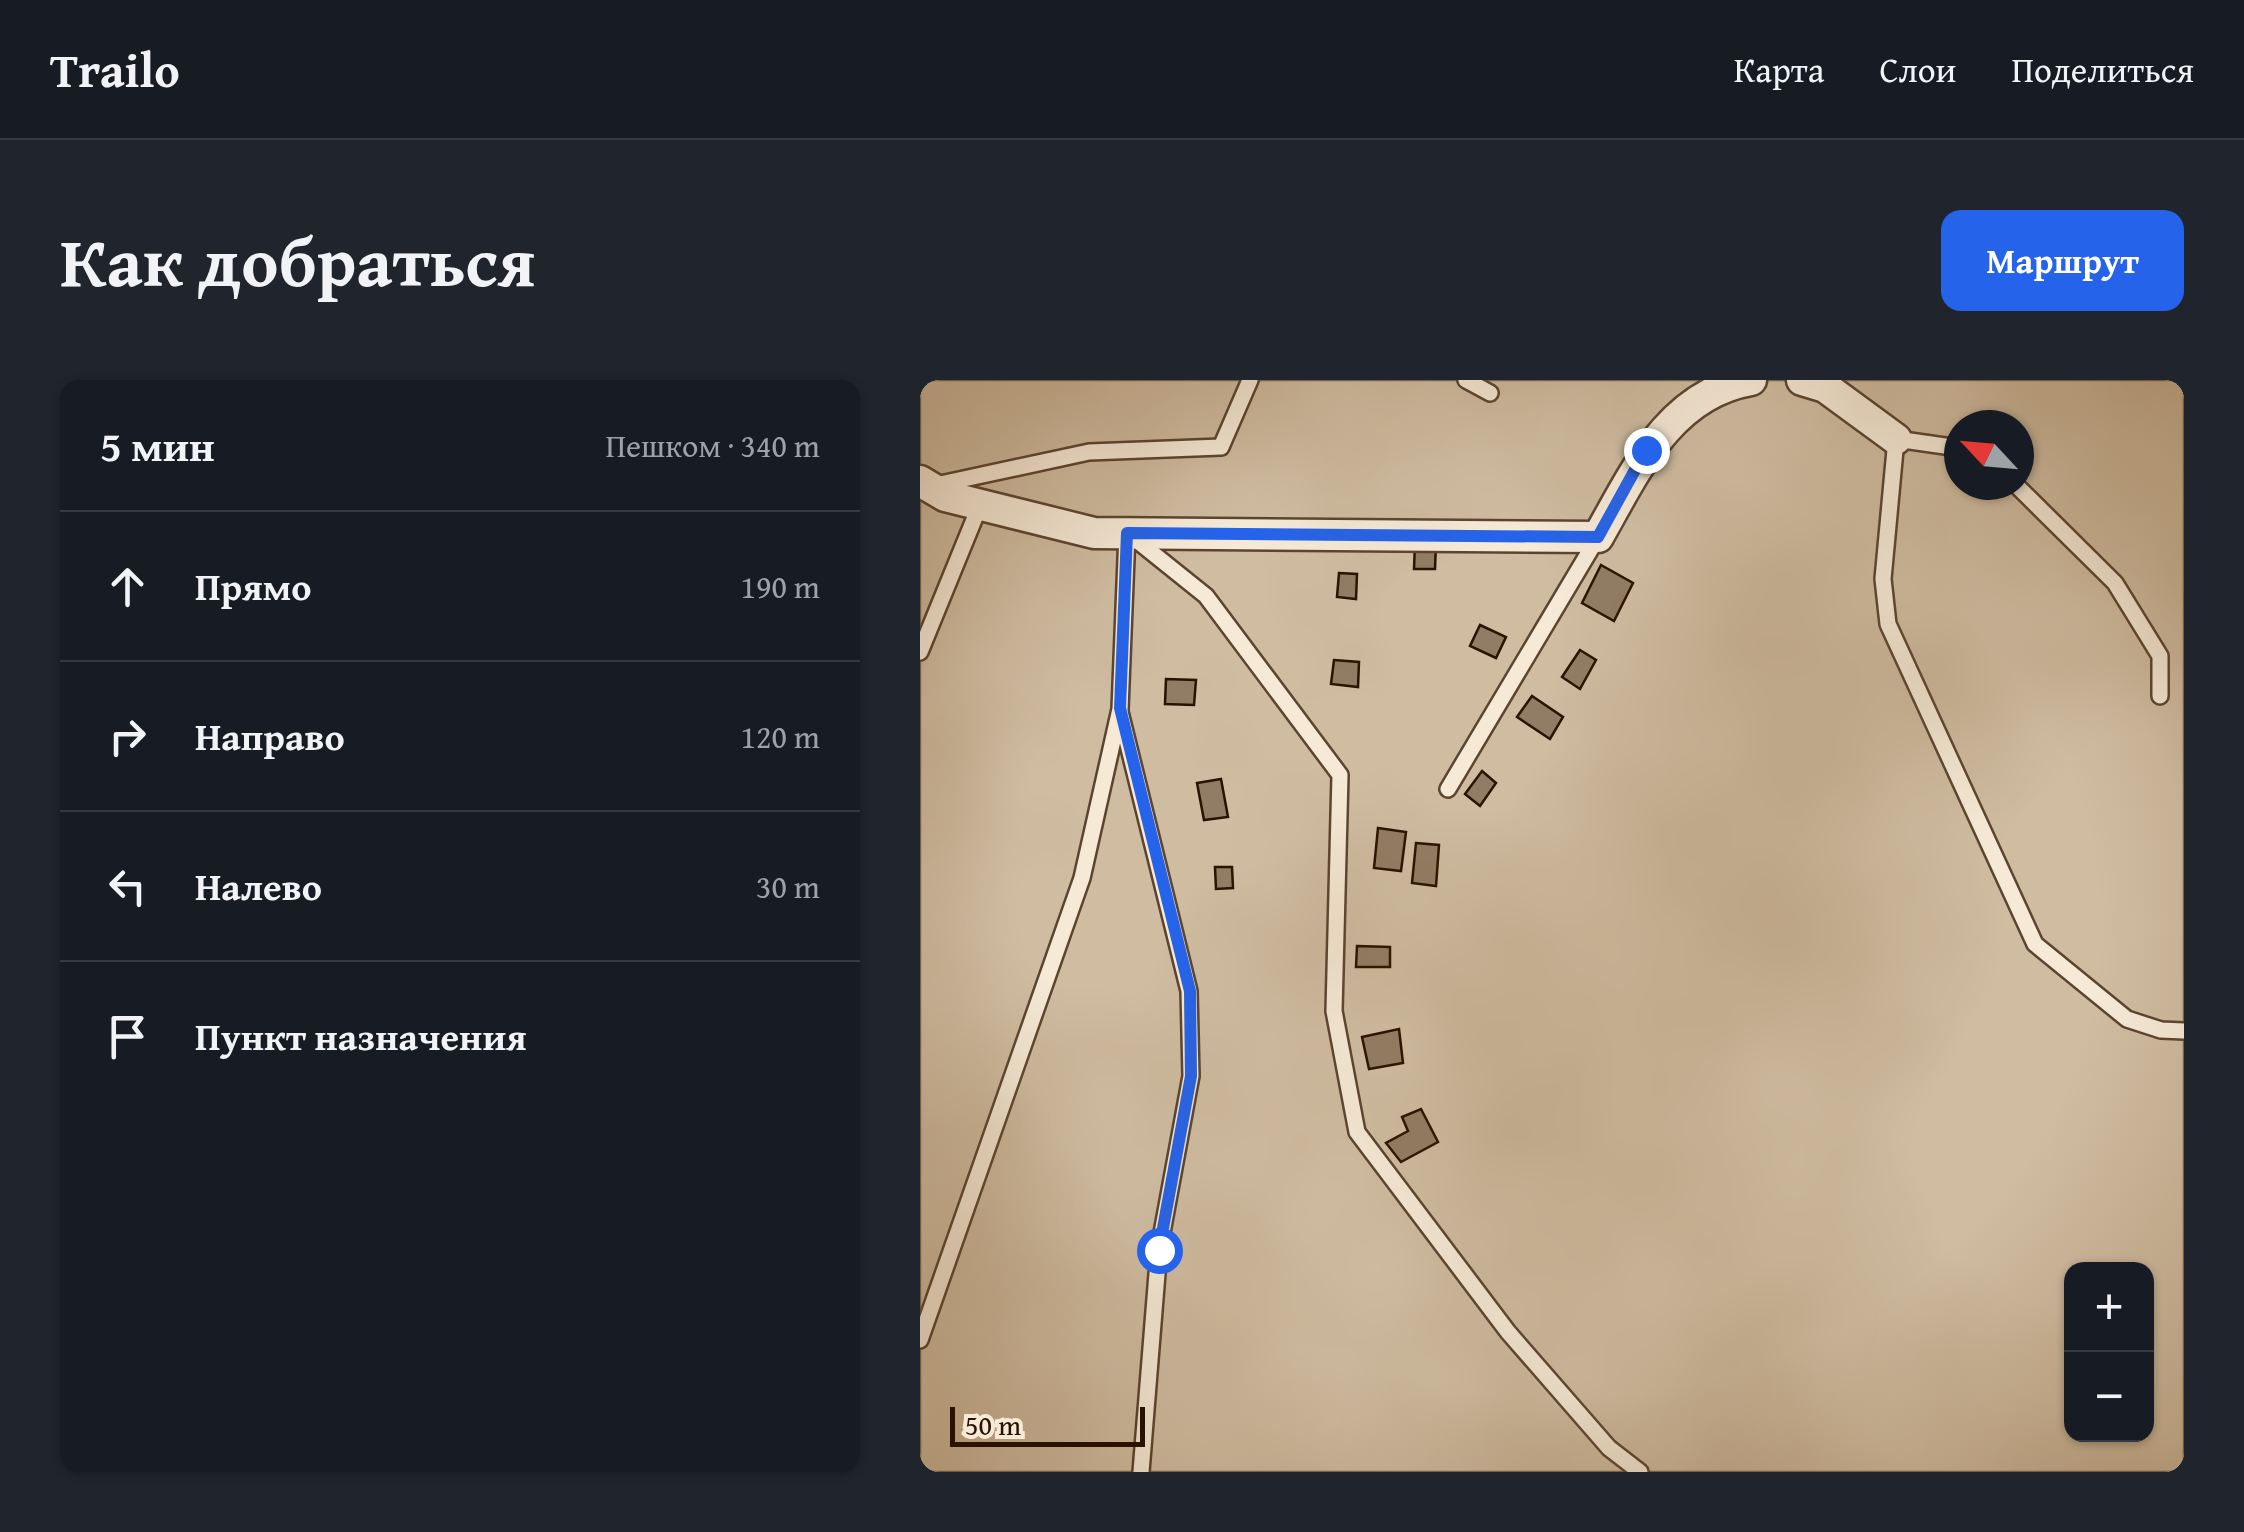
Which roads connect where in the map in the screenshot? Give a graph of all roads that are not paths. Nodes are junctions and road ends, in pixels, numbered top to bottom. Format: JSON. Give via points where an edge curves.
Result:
{"nodes":[{"id":1,"x":1250,"y":380,"type":"edge"},
{"id":2,"x":1466,"y":380,"type":"edge"},
{"id":3,"x":1751,"y":380,"type":"edge"},
{"id":4,"x":1802,"y":380,"type":"edge"},
{"id":5,"x":1490,"y":393,"type":"dead end"},
{"id":6,"x":1896,"y":439,"type":"junction"},
{"id":7,"x":1944,"y":446,"type":"edge"},
{"id":8,"x":924,"y":484,"type":"edge"},
{"id":9,"x":2031,"y":500,"type":"edge"},
{"id":10,"x":980,"y":504,"type":"junction"},
{"id":11,"x":1127,"y":533,"type":"junction"},
{"id":12,"x":1598,"y":537,"type":"junction"},
{"id":13,"x":920,"y":652,"type":"edge"},
{"id":14,"x":2160,"y":696,"type":"dead end"},
{"id":15,"x":1120,"y":708,"type":"junction"},
{"id":16,"x":1448,"y":789,"type":"dead end"},
{"id":17,"x":2184,"y":1032,"type":"edge"},
{"id":18,"x":920,"y":1340,"type":"edge"},
{"id":19,"x":1141,"y":1472,"type":"edge"},
{"id":20,"x":1640,"y":1472,"type":"edge"}],
"edges":[{"from":1,"to":8,"type":"lane","via":[[1221,447],[1089,452]]},
{"from":2,"to":5,"type":"lane"},
{"from":3,"to":12,"type":"street","via":[[1684,409],[1646,450]]},
{"from":4,"to":6,"type":"street","via":[[1825,388]]},
{"from":6,"to":7,"type":"lane"},
{"from":6,"to":17,"type":"lane","via":[[1883,580],[1888,624],[2035,944],[2127,1019]]},
{"from":8,"to":10,"type":"street"},
{"from":9,"to":14,"type":"lane","via":[[2115,583],[2160,656]]},
{"from":10,"to":11,"type":"street","via":[[1094,533]]},
{"from":10,"to":13,"type":"lane"},
{"from":11,"to":12,"type":"street"},
{"from":11,"to":15,"type":"lane"},
{"from":11,"to":20,"type":"lane","via":[[1206,596],[1340,775],[1334,1011],[1357,1132],[1508,1332],[1610,1448]]},
{"from":12,"to":16,"type":"lane"},
{"from":15,"to":18,"type":"lane","via":[[1082,878]]},
{"from":15,"to":19,"type":"lane","via":[[1190,991],[1191,1076],[1159,1250]]}]}
